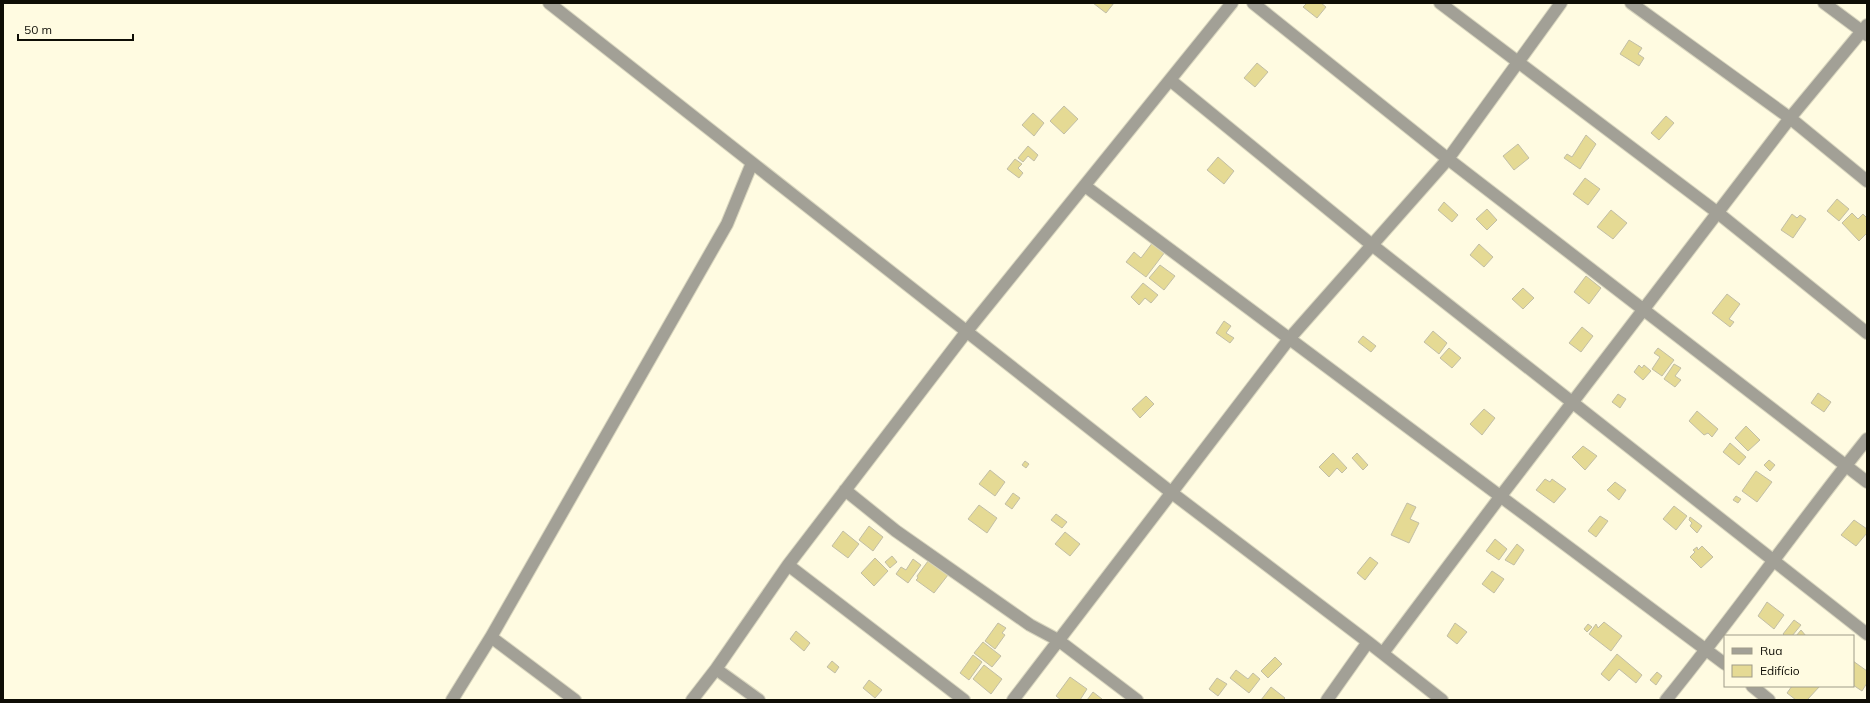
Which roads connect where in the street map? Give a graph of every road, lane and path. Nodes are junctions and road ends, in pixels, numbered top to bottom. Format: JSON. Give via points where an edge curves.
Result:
{"nodes":[{"id":1,"x":549,"y":3,"type":"edge"},
{"id":2,"x":1232,"y":3,"type":"edge"},
{"id":3,"x":1254,"y":3,"type":"edge"},
{"id":4,"x":1440,"y":3,"type":"edge"},
{"id":5,"x":1561,"y":3,"type":"edge"},
{"id":6,"x":1631,"y":3,"type":"edge"},
{"id":7,"x":1824,"y":3,"type":"edge"},
{"id":8,"x":1865,"y":30,"type":"edge"},
{"id":9,"x":1517,"y":62,"type":"junction"},
{"id":10,"x":1170,"y":80,"type":"junction"},
{"id":11,"x":1790,"y":118,"type":"junction"},
{"id":12,"x":1448,"y":159,"type":"junction"},
{"id":13,"x":752,"y":163,"type":"junction"},
{"id":14,"x":1867,"y":181,"type":"edge"},
{"id":15,"x":1084,"y":186,"type":"junction"},
{"id":16,"x":1718,"y":213,"type":"junction"},
{"id":17,"x":1372,"y":245,"type":"junction"},
{"id":18,"x":1644,"y":309,"type":"junction"},
{"id":19,"x":967,"y":331,"type":"junction"},
{"id":20,"x":1867,"y":333,"type":"edge"},
{"id":21,"x":1289,"y":339,"type":"junction"},
{"id":22,"x":1572,"y":402,"type":"junction"},
{"id":23,"x":1867,"y":439,"type":"edge"},
{"id":24,"x":1846,"y":466,"type":"junction"},
{"id":25,"x":1867,"y":482,"type":"edge"},
{"id":26,"x":845,"y":490,"type":"junction"},
{"id":27,"x":1172,"y":493,"type":"junction"},
{"id":28,"x":1500,"y":496,"type":"junction"},
{"id":29,"x":1772,"y":561,"type":"junction"},
{"id":30,"x":788,"y":565,"type":"junction"},
{"id":31,"x":1867,"y":634,"type":"edge"},
{"id":32,"x":491,"y":637,"type":"junction"},
{"id":33,"x":1058,"y":640,"type":"junction"},
{"id":34,"x":1368,"y":642,"type":"junction"},
{"id":35,"x":1707,"y":649,"type":"junction"},
{"id":36,"x":1383,"y":653,"type":"junction"},
{"id":37,"x":1724,"y":663,"type":"edge"},
{"id":38,"x":716,"y":669,"type":"junction"},
{"id":39,"x":1753,"y":687,"type":"edge"},
{"id":40,"x":452,"y":700,"type":"edge"},
{"id":41,"x":575,"y":700,"type":"edge"},
{"id":42,"x":692,"y":700,"type":"edge"},
{"id":43,"x":759,"y":700,"type":"edge"},
{"id":44,"x":964,"y":700,"type":"edge"},
{"id":45,"x":1013,"y":700,"type":"edge"},
{"id":46,"x":1137,"y":700,"type":"edge"},
{"id":47,"x":1327,"y":700,"type":"edge"},
{"id":48,"x":1442,"y":700,"type":"edge"},
{"id":49,"x":1666,"y":700,"type":"edge"},
{"id":50,"x":1769,"y":700,"type":"edge"}],
"edges":[{"from":1,"to":13,"type":"street"},
{"from":2,"to":10,"type":"street"},
{"from":3,"to":12,"type":"street"},
{"from":4,"to":9,"type":"street"},
{"from":5,"to":9,"type":"street"},
{"from":6,"to":11,"type":"street"},
{"from":7,"to":8,"type":"street"},
{"from":8,"to":11,"type":"street"},
{"from":9,"to":12,"type":"street"},
{"from":9,"to":16,"type":"street"},
{"from":10,"to":15,"type":"street"},
{"from":10,"to":17,"type":"street"},
{"from":11,"to":14,"type":"street"},
{"from":11,"to":16,"type":"street"},
{"from":12,"to":17,"type":"street"},
{"from":12,"to":18,"type":"street"},
{"from":13,"to":19,"type":"street"},
{"from":13,"to":32,"type":"street","via":[[727,224]]},
{"from":15,"to":19,"type":"street"},
{"from":15,"to":21,"type":"street"},
{"from":16,"to":18,"type":"street"},
{"from":16,"to":20,"type":"street"},
{"from":17,"to":21,"type":"street"},
{"from":17,"to":22,"type":"street"},
{"from":18,"to":22,"type":"street"},
{"from":18,"to":24,"type":"street"},
{"from":19,"to":26,"type":"street"},
{"from":19,"to":27,"type":"street"},
{"from":21,"to":27,"type":"street"},
{"from":21,"to":28,"type":"street"},
{"from":22,"to":28,"type":"street"},
{"from":22,"to":29,"type":"street"},
{"from":23,"to":24,"type":"street"},
{"from":24,"to":25,"type":"street"},
{"from":24,"to":29,"type":"street"},
{"from":26,"to":30,"type":"street"},
{"from":26,"to":33,"type":"street","via":[[896,531],[1030,625]]},
{"from":27,"to":33,"type":"street"},
{"from":27,"to":34,"type":"street"},
{"from":28,"to":35,"type":"street"},
{"from":28,"to":36,"type":"street"},
{"from":29,"to":31,"type":"street"},
{"from":29,"to":35,"type":"street"},
{"from":30,"to":38,"type":"street"},
{"from":30,"to":44,"type":"street"},
{"from":32,"to":40,"type":"street"},
{"from":32,"to":41,"type":"street"},
{"from":33,"to":45,"type":"street"},
{"from":33,"to":46,"type":"street"},
{"from":34,"to":36,"type":"street"},
{"from":34,"to":47,"type":"street"},
{"from":35,"to":37,"type":"street"},
{"from":35,"to":49,"type":"street"},
{"from":36,"to":48,"type":"street"},
{"from":38,"to":42,"type":"street"},
{"from":38,"to":43,"type":"street"},
{"from":39,"to":50,"type":"street"}]}
